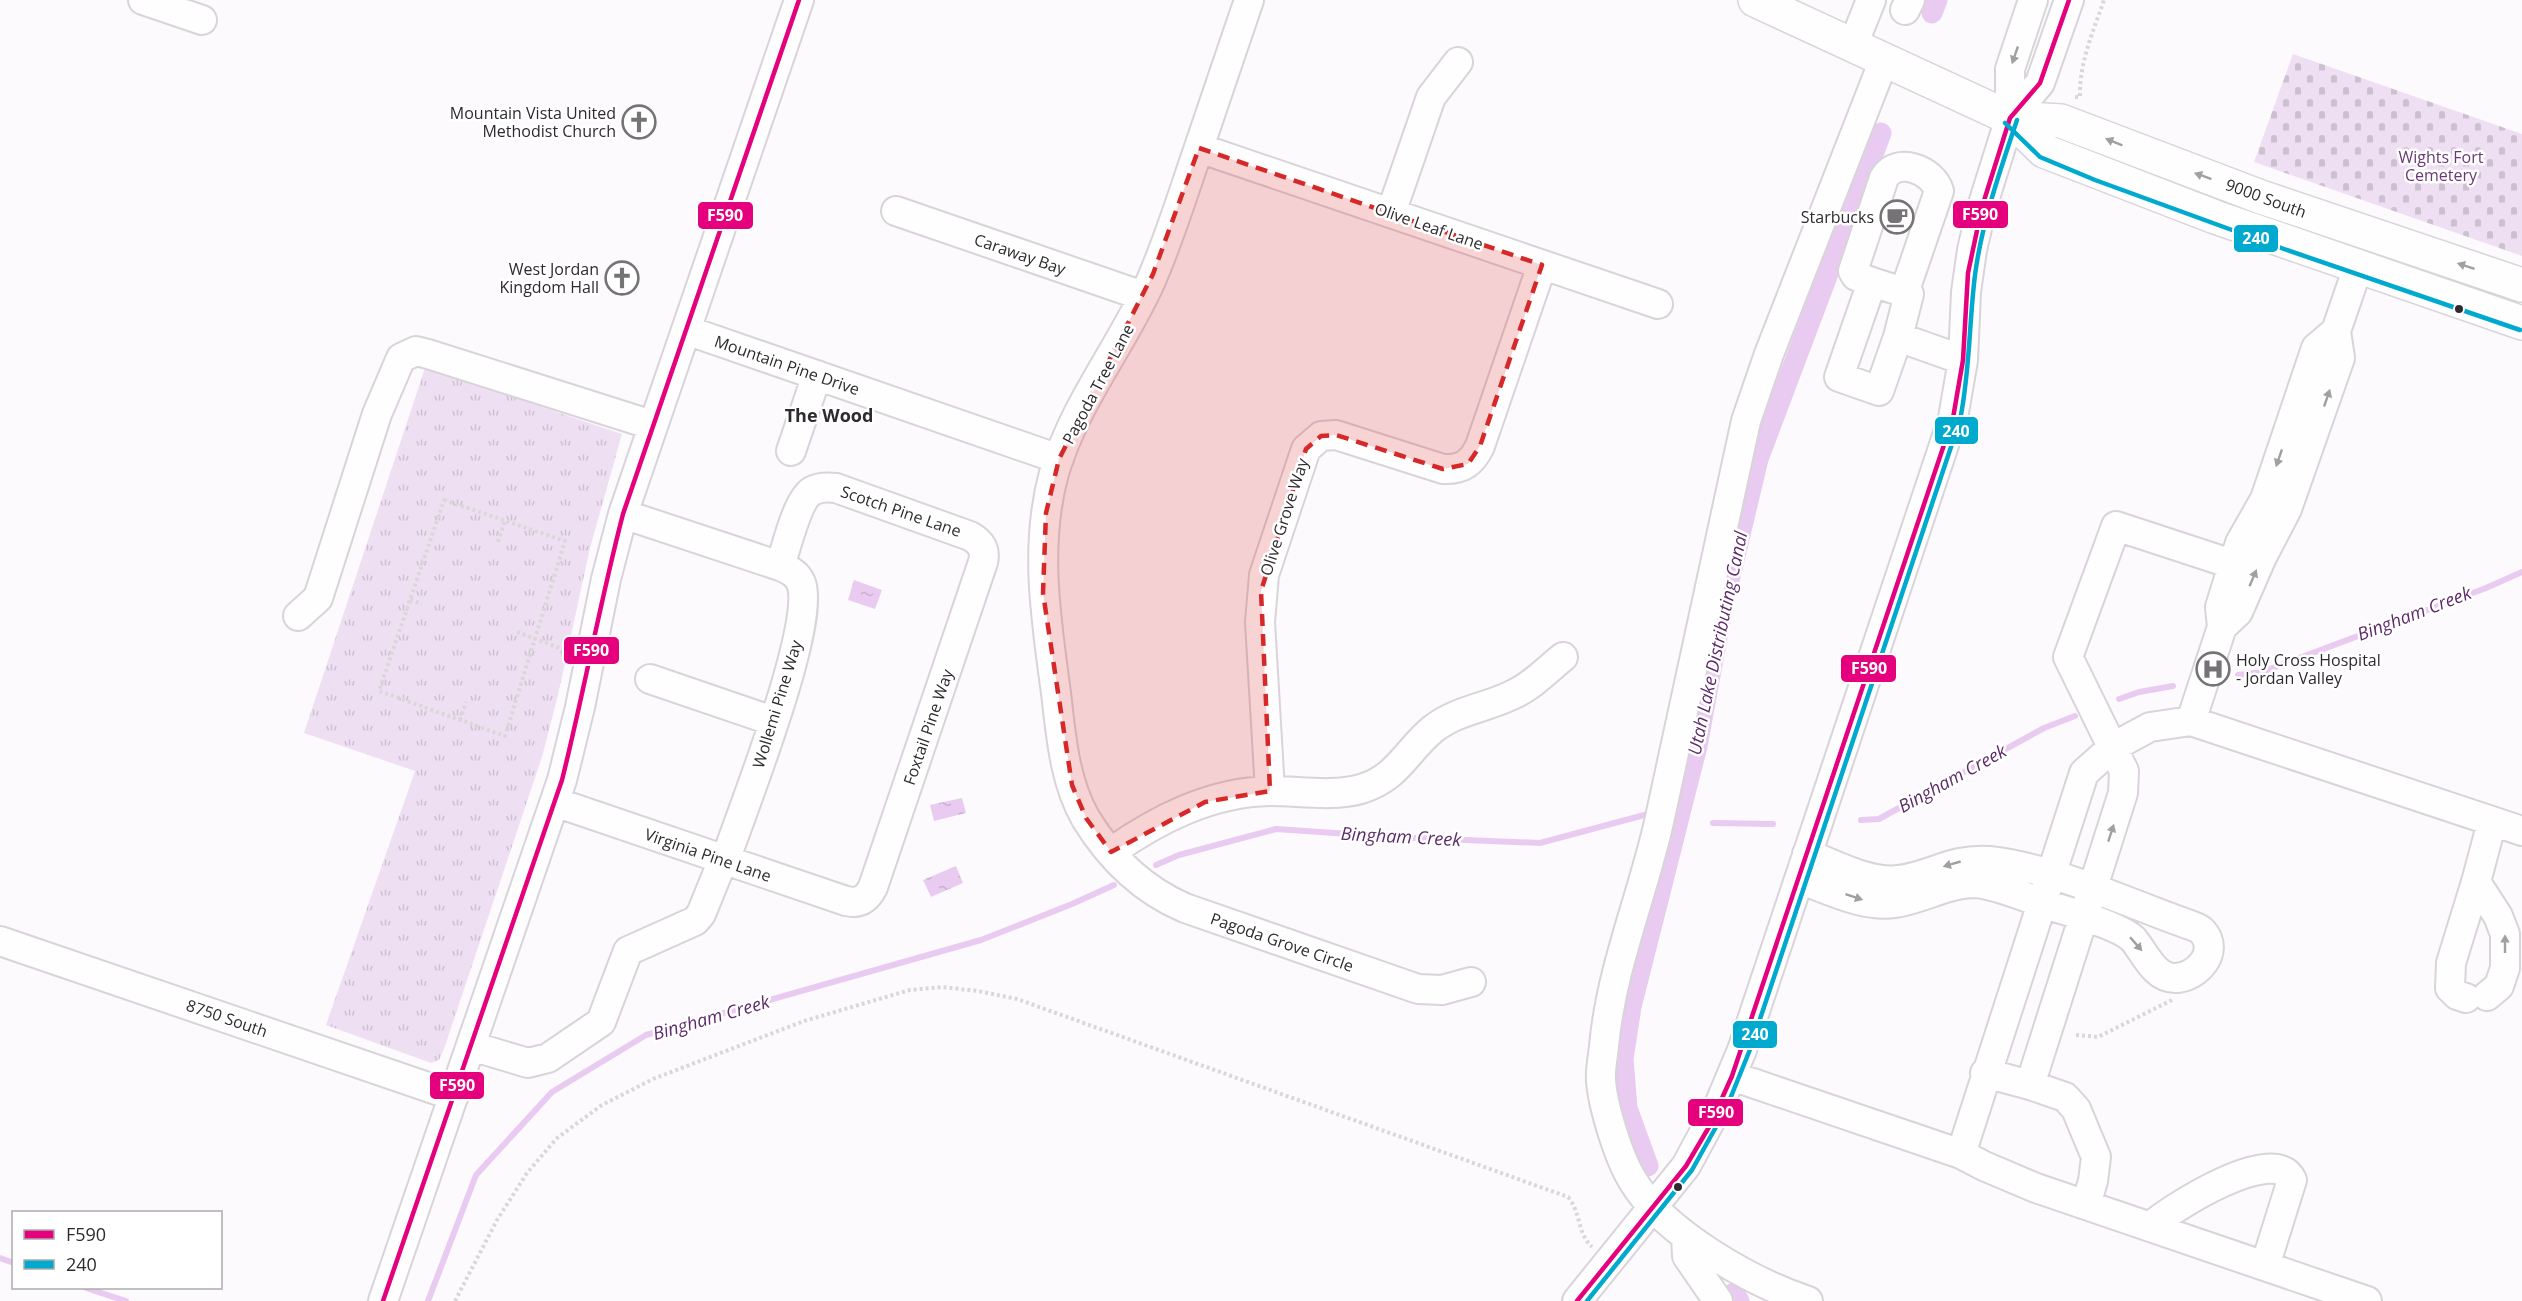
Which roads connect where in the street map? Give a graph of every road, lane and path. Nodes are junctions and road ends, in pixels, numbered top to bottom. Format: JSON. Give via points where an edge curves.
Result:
{"nodes":[{"id":1,"x":143,"y":0,"type":"edge"},
{"id":2,"x":799,"y":0,"type":"edge"},
{"id":3,"x":1249,"y":0,"type":"edge"},
{"id":4,"x":1755,"y":0,"type":"edge"},
{"id":5,"x":1870,"y":0,"type":"edge"},
{"id":6,"x":2033,"y":0,"type":"edge"},
{"id":7,"x":2069,"y":0,"type":"edge"},
{"id":8,"x":2104,"y":0,"type":"edge"},
{"id":9,"x":202,"y":20,"type":"dead end"},
{"id":10,"x":1853,"y":45,"type":"junction"},
{"id":11,"x":1884,"y":60,"type":"junction"},
{"id":12,"x":1458,"y":62,"type":"dead end"},
{"id":13,"x":2075,"y":97,"type":"dead end"},
{"id":14,"x":2010,"y":118,"type":"junction"},
{"id":15,"x":1199,"y":148,"type":"junction"},
{"id":16,"x":896,"y":211,"type":"dead end"},
{"id":17,"x":1391,"y":213,"type":"junction"},
{"id":18,"x":1542,"y":265,"type":"junction"},
{"id":19,"x":2358,"y":267,"type":"junction"},
{"id":20,"x":1872,"y":282,"type":"junction"},
{"id":21,"x":2522,"y":285,"type":"edge"},
{"id":22,"x":1904,"y":293,"type":"junction"},
{"id":23,"x":1143,"y":296,"type":"junction"},
{"id":24,"x":1658,"y":304,"type":"dead end"},
{"id":25,"x":2522,"y":323,"type":"edge"},
{"id":26,"x":686,"y":330,"type":"junction"},
{"id":27,"x":2336,"y":330,"type":"junction"},
{"id":28,"x":1898,"y":337,"type":"junction"},
{"id":29,"x":1963,"y":360,"type":"junction"},
{"id":30,"x":817,"y":375,"type":"junction"},
{"id":31,"x":652,"y":425,"type":"junction"},
{"id":32,"x":791,"y":451,"type":"dead end"},
{"id":33,"x":1059,"y":459,"type":"junction"},
{"id":34,"x":623,"y":514,"type":"junction"},
{"id":35,"x":505,"y":520,"type":"junction"},
{"id":36,"x":498,"y":542,"type":"dead end"},
{"id":37,"x":984,"y":550,"type":"joint"},
{"id":38,"x":2232,"y":564,"type":"junction"},
{"id":39,"x":780,"y":566,"type":"junction"},
{"id":40,"x":410,"y":600,"type":"junction"},
{"id":41,"x":422,"y":604,"type":"dead end"},
{"id":42,"x":298,"y":616,"type":"dead end"},
{"id":43,"x":2222,"y":627,"type":"junction"},
{"id":44,"x":517,"y":632,"type":"dead end"},
{"id":45,"x":535,"y":639,"type":"junction"},
{"id":46,"x":571,"y":652,"type":"dead end"},
{"id":47,"x":1563,"y":657,"type":"dead end"},
{"id":48,"x":650,"y":679,"type":"dead end"},
{"id":49,"x":466,"y":702,"type":"dead end"},
{"id":50,"x":460,"y":720,"type":"junction"},
{"id":51,"x":2191,"y":721,"type":"junction"},
{"id":52,"x":773,"y":722,"type":"junction"},
{"id":53,"x":2113,"y":747,"type":"junction"},
{"id":54,"x":1270,"y":791,"type":"junction"},
{"id":55,"x":555,"y":802,"type":"junction"},
{"id":56,"x":2492,"y":822,"type":"junction"},
{"id":57,"x":2522,"y":831,"type":"edge"},
{"id":58,"x":1111,"y":852,"type":"junction"},
{"id":59,"x":724,"y":860,"type":"junction"},
{"id":60,"x":1803,"y":867,"type":"junction"},
{"id":61,"x":1994,"y":875,"type":"junction"},
{"id":62,"x":2050,"y":876,"type":"junction"},
{"id":63,"x":2475,"y":882,"type":"junction"},
{"id":64,"x":2092,"y":889,"type":"junction"},
{"id":65,"x":863,"y":900,"type":"joint"},
{"id":66,"x":2042,"y":903,"type":"junction"},
{"id":67,"x":2085,"y":916,"type":"junction"},
{"id":68,"x":0,"y":941,"type":"edge"},
{"id":69,"x":1471,"y":982,"type":"dead end"},
{"id":70,"x":2175,"y":993,"type":"dead end"},
{"id":71,"x":2076,"y":1035,"type":"dead end"},
{"id":72,"x":471,"y":1046,"type":"junction"},
{"id":73,"x":1985,"y":1073,"type":"junction"},
{"id":74,"x":1732,"y":1076,"type":"junction"},
{"id":75,"x":2030,"y":1086,"type":"junction"},
{"id":76,"x":454,"y":1096,"type":"junction"},
{"id":77,"x":1961,"y":1154,"type":"junction"},
{"id":78,"x":2086,"y":1205,"type":"junction"},
{"id":79,"x":1654,"y":1208,"type":"junction"},
{"id":80,"x":2150,"y":1227,"type":"junction"},
{"id":81,"x":1686,"y":1236,"type":"junction"},
{"id":82,"x":1610,"y":1261,"type":"junction"},
{"id":83,"x":2265,"y":1266,"type":"junction"},
{"id":84,"x":383,"y":1301,"type":"edge"},
{"id":85,"x":455,"y":1301,"type":"edge"},
{"id":86,"x":1577,"y":1301,"type":"edge"},
{"id":87,"x":1718,"y":1301,"type":"edge"},
{"id":88,"x":1808,"y":1301,"type":"edge"},
{"id":89,"x":2367,"y":1301,"type":"edge"}],
"edges":[{"from":1,"to":9,"type":"street"},
{"from":2,"to":26,"type":"street"},
{"from":3,"to":15,"type":"street","name":"Pagoda Tree Lane"},
{"from":4,"to":10,"type":"main road","name":"9000 South"},
{"from":5,"to":10,"type":"street"},
{"from":6,"to":14,"type":"street","one_way":true,"via":[[2010,69]]},
{"from":7,"to":14,"type":"street","via":[[2040,83]]},
{"from":8,"to":13,"type":"path","via":[[2083,62],[2080,97]]},
{"from":10,"to":11,"type":"main road","name":"9000 South"},
{"from":11,"to":14,"type":"main road","name":"9000 South"},
{"from":11,"to":79,"type":"street","via":[[1746,421],[1650,861],[1621,955],[1606,1023],[1601,1081],[1610,1125],[1632,1180]]},
{"from":12,"to":17,"type":"street","via":[[1431,97]]},
{"from":14,"to":19,"type":"main road","name":"9000 South","via":[[2044,151]]},
{"from":21,"to":14,"type":"main road","name":"9000 South","one_way":true,"via":[[2251,193],[2061,121]]},
{"from":14,"to":29,"type":"street","via":[[1976,227],[1966,292]]},
{"from":15,"to":17,"type":"street","name":"Olive Leaf Lane"},
{"from":15,"to":23,"type":"street","name":"Pagoda Tree Lane"},
{"from":16,"to":23,"type":"street","name":"Caraway Bay"},
{"from":17,"to":18,"type":"street","name":"Olive Leaf Lane"},
{"from":18,"to":24,"type":"street","name":"Olive Leaf Lane"},
{"from":18,"to":54,"type":"street","name":"Olive Grove Way","via":[[1480,446],[1468,464],[1443,469],[1336,435],[1322,436],[1306,449],[1267,560],[1261,591]]},
{"from":19,"to":25,"type":"main road","name":"9000 South"},
{"from":19,"to":27,"type":"street"},
{"from":20,"to":22,"type":"street"},
{"from":20,"to":22,"type":"street","via":[[1853,271],[1884,178],[1895,167],[1920,171],[1930,176],[1939,191]]},
{"from":20,"to":28,"type":"street","via":[[1839,377],[1879,392]]},
{"from":22,"to":28,"type":"street","via":[[1909,294]]},
{"from":23,"to":33,"type":"street","name":"Pagoda Tree Lane"},
{"from":26,"to":30,"type":"street","name":"Mountain Pine Drive"},
{"from":26,"to":31,"type":"street"},
{"from":27,"to":38,"type":"street","one_way":true,"via":[[2316,348],[2265,499]]},
{"from":43,"to":27,"type":"street","one_way":true,"via":[[2238,612],[2288,509],[2340,358]]},
{"from":28,"to":29,"type":"street"},
{"from":29,"to":60,"type":"street","via":[[1948,437]]},
{"from":30,"to":32,"type":"street"},
{"from":30,"to":33,"type":"street","name":"Mountain Pine Drive"},
{"from":31,"to":34,"type":"street"},
{"from":31,"to":42,"type":"street","via":[[428,354],[416,351],[401,358],[377,414],[318,598]]},
{"from":33,"to":58,"type":"street","name":"Pagoda Tree Lane","via":[[1046,513],[1042,576],[1063,751],[1078,803]]},
{"from":34,"to":39,"type":"street"},
{"from":34,"to":55,"type":"street"},
{"from":35,"to":36,"type":"path"},
{"from":35,"to":40,"type":"path","via":[[444,500]]},
{"from":35,"to":45,"type":"path","via":[[565,541]]},
{"from":37,"to":39,"type":"street","name":"Scotch Pine Lane","via":[[970,536],[836,488],[813,490],[802,502]]},
{"from":37,"to":65,"type":"street","name":"Foxtail Pine Way","via":[[873,887]]},
{"from":38,"to":43,"type":"street","via":[[2220,607]]},
{"from":38,"to":53,"type":"street","via":[[2115,526],[2068,657]]},
{"from":39,"to":52,"type":"street","name":"Wollemi Pine Way","via":[[797,576],[803,596],[797,649]]},
{"from":40,"to":41,"type":"path"},
{"from":40,"to":50,"type":"path","via":[[379,691]]},
{"from":43,"to":51,"type":"street"},
{"from":44,"to":45,"type":"path"},
{"from":45,"to":46,"type":"path"},
{"from":45,"to":50,"type":"path","via":[[505,736]]},
{"from":47,"to":54,"type":"street","via":[[1520,692],[1444,721],[1423,738],[1395,771],[1374,784],[1338,793]]},
{"from":48,"to":52,"type":"street"},
{"from":49,"to":50,"type":"path"},
{"from":51,"to":53,"type":"street","via":[[2150,727]]},
{"from":51,"to":56,"type":"street"},
{"from":52,"to":59,"type":"street","name":"Wollemi Pine Way"},
{"from":53,"to":62,"type":"street","via":[[2084,773]]},
{"from":64,"to":53,"type":"street","one_way":true,"via":[[2124,793],[2124,771]]},
{"from":54,"to":58,"type":"street","via":[[1205,802],[1139,833]]},
{"from":55,"to":59,"type":"street","name":"Virginia Pine Lane"},
{"from":55,"to":72,"type":"street"},
{"from":56,"to":57,"type":"street"},
{"from":56,"to":63,"type":"street"},
{"from":58,"to":69,"type":"street","name":"Pagoda Grove Circle","via":[[1142,884],[1185,908],[1418,989],[1434,991]]},
{"from":59,"to":65,"type":"street","name":"Virginia Pine Lane","via":[[846,901]]},
{"from":59,"to":72,"type":"street","name":"Wollemi Pine Way","via":[[695,921],[628,951],[599,1025],[535,1063]]},
{"from":60,"to":61,"type":"street","via":[[1900,880],[1962,861]]},
{"from":60,"to":74,"type":"street"},
{"from":61,"to":62,"type":"street","via":[[2015,865]]},
{"from":61,"to":66,"type":"street"},
{"from":62,"to":64,"type":"street"},
{"from":62,"to":66,"type":"street"},
{"from":63,"to":63,"type":"street","one_way":true,"via":[[2451,963],[2450,988],[2457,995],[2476,997],[2499,986],[2505,968],[2505,934]]},
{"from":64,"to":67,"type":"street"},
{"from":67,"to":64,"type":"street","one_way":true,"via":[[2132,937],[2162,975],[2187,975],[2207,959],[2209,946],[2202,931]]},
{"from":66,"to":67,"type":"street"},
{"from":66,"to":73,"type":"street"},
{"from":67,"to":75,"type":"street"},
{"from":68,"to":76,"type":"street","name":"8750 South"},
{"from":70,"to":71,"type":"path","via":[[2170,1002],[2098,1037]]},
{"from":72,"to":76,"type":"street"},
{"from":73,"to":75,"type":"street"},
{"from":73,"to":77,"type":"street"},
{"from":74,"to":77,"type":"street"},
{"from":74,"to":79,"type":"street","via":[[1699,1145]]},
{"from":75,"to":78,"type":"street","via":[[2065,1097],[2076,1109],[2096,1157]]},
{"from":76,"to":84,"type":"street"},
{"from":77,"to":78,"type":"street","via":[[2036,1188]]},
{"from":78,"to":80,"type":"street"},
{"from":79,"to":81,"type":"street"},
{"from":79,"to":82,"type":"street"},
{"from":80,"to":83,"type":"street"},
{"from":80,"to":83,"type":"street","via":[[2166,1212],[2255,1170],[2283,1170],[2292,1180]]},
{"from":81,"to":87,"type":"street","via":[[1687,1256]]},
{"from":81,"to":88,"type":"street","via":[[1748,1274]]},
{"from":82,"to":85,"type":"path","via":[[1585,1239],[1568,1197],[1017,999],[942,987],[910,990],[804,1021],[653,1079],[602,1105],[557,1138],[527,1173],[497,1220]]},
{"from":82,"to":86,"type":"street"},
{"from":83,"to":89,"type":"street"}]}
